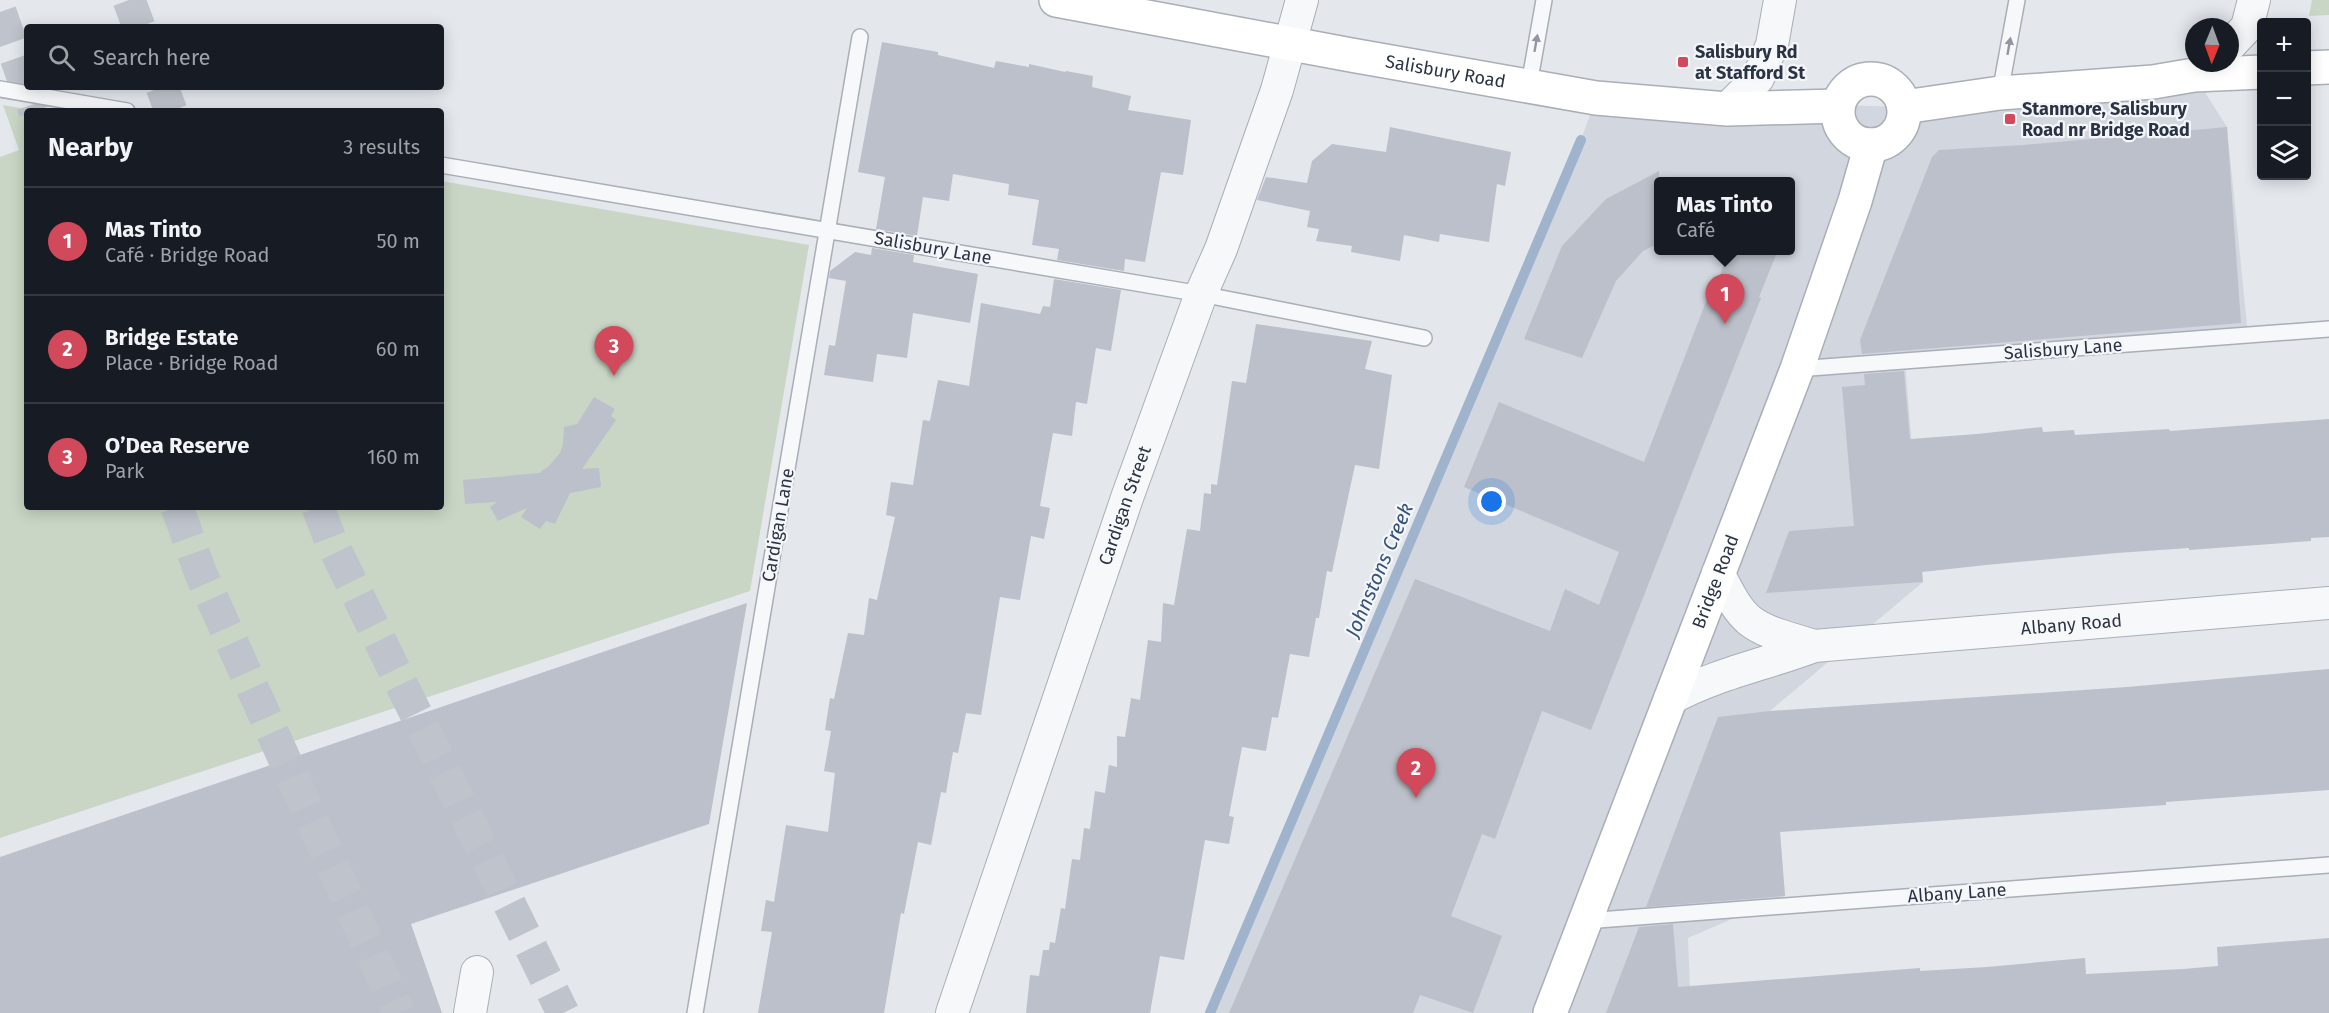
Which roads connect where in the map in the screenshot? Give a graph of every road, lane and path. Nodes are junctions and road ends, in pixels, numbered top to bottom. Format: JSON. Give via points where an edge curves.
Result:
{"nodes":[{"id":1,"x":1061,"y":0,"type":"edge"},
{"id":2,"x":1302,"y":0,"type":"edge"},
{"id":3,"x":1544,"y":0,"type":"edge"},
{"id":4,"x":1780,"y":0,"type":"edge"},
{"id":5,"x":2017,"y":0,"type":"edge"},
{"id":6,"x":2254,"y":0,"type":"edge"},
{"id":7,"x":2239,"y":35,"type":"edge"},
{"id":8,"x":860,"y":37,"type":"dead end"},
{"id":9,"x":1290,"y":44,"type":"junction"},
{"id":10,"x":2329,"y":67,"type":"edge"},
{"id":11,"x":2311,"y":68,"type":"edge"},
{"id":12,"x":2239,"y":71,"type":"edge"},
{"id":13,"x":2190,"y":72,"type":"edge"},
{"id":14,"x":2257,"y":72,"type":"edge"},
{"id":15,"x":1529,"y":85,"type":"junction"},
{"id":16,"x":0,"y":89,"type":"edge"},
{"id":17,"x":2001,"y":93,"type":"junction"},
{"id":18,"x":1839,"y":106,"type":"junction"},
{"id":19,"x":1904,"y":107,"type":"junction"},
{"id":20,"x":110,"y":108,"type":"edge"},
{"id":21,"x":1727,"y":109,"type":"junction"},
{"id":22,"x":1871,"y":146,"type":"junction"},
{"id":23,"x":444,"y":166,"type":"edge"},
{"id":24,"x":828,"y":231,"type":"junction"},
{"id":25,"x":1201,"y":294,"type":"junction"},
{"id":26,"x":2329,"y":329,"type":"edge"},
{"id":27,"x":1424,"y":338,"type":"dead end"},
{"id":28,"x":1797,"y":369,"type":"junction"},
{"id":29,"x":1718,"y":573,"type":"junction"},
{"id":30,"x":2329,"y":603,"type":"edge"},
{"id":31,"x":1814,"y":646,"type":"junction"},
{"id":32,"x":1670,"y":699,"type":"junction"},
{"id":33,"x":2329,"y":866,"type":"edge"},
{"id":34,"x":1585,"y":921,"type":"junction"},
{"id":35,"x":477,"y":972,"type":"dead end"},
{"id":36,"x":470,"y":1013,"type":"edge"},
{"id":37,"x":695,"y":1013,"type":"edge"},
{"id":38,"x":952,"y":1013,"type":"edge"},
{"id":39,"x":1550,"y":1013,"type":"edge"}],
"edges":[{"from":1,"to":9,"type":"main road","name":"Salisbury Road"},
{"from":2,"to":9,"type":"street","name":"Cardigan Street"},
{"from":15,"to":3,"type":"lane","one_way":true},
{"from":4,"to":21,"type":"street","via":[[1772,45],[1758,78]]},
{"from":17,"to":5,"type":"lane","one_way":true},
{"from":6,"to":7,"type":"street","via":[[2247,27]]},
{"from":8,"to":24,"type":"lane","name":"Cardigan Lane"},
{"from":9,"to":15,"type":"main road","name":"Salisbury Road"},
{"from":9,"to":25,"type":"street","name":"Cardigan Street","via":[[1221,249]]},
{"from":10,"to":11,"type":"main road"},
{"from":12,"to":14,"type":"main road"},
{"from":13,"to":17,"type":"main road","via":[[2152,82]]},
{"from":15,"to":21,"type":"main road","name":"Salisbury Road","via":[[1596,98]]},
{"from":16,"to":20,"type":"lane"},
{"from":17,"to":19,"type":"main road"},
{"from":18,"to":19,"type":"main road","via":[[1850,87],[1872,79],[1893,87]]},
{"from":18,"to":21,"type":"main road","name":"Salisbury Road"},
{"from":18,"to":22,"type":"main road","via":[[1838,116],[1845,133],[1852,140]]},
{"from":19,"to":22,"type":"main road","via":[[1905,117],[1897,134]]},
{"from":22,"to":28,"type":"main road","name":"Bridge Road"},
{"from":23,"to":24,"type":"lane","name":"Salisbury Lane"},
{"from":24,"to":25,"type":"lane","name":"Salisbury Lane"},
{"from":24,"to":37,"type":"lane","name":"Cardigan Lane"},
{"from":25,"to":27,"type":"lane","name":"Salisbury Lane"},
{"from":25,"to":38,"type":"street","name":"Cardigan Street","via":[[1128,495]]},
{"from":26,"to":28,"type":"lane","name":"Salisbury Lane"},
{"from":28,"to":29,"type":"main road","name":"Bridge Road"},
{"from":29,"to":31,"type":"street","name":"Albany Road","via":[[1749,620]]},
{"from":29,"to":32,"type":"main road","name":"Bridge Road"},
{"from":30,"to":31,"type":"street","name":"Albany Road"},
{"from":31,"to":32,"type":"street","name":"Albany Road","via":[[1731,671]]},
{"from":32,"to":34,"type":"main road","name":"Bridge Road"},
{"from":33,"to":34,"type":"lane","name":"Albany Lane"},
{"from":34,"to":39,"type":"main road","name":"Bridge Road"},
{"from":35,"to":36,"type":"street"}]}
